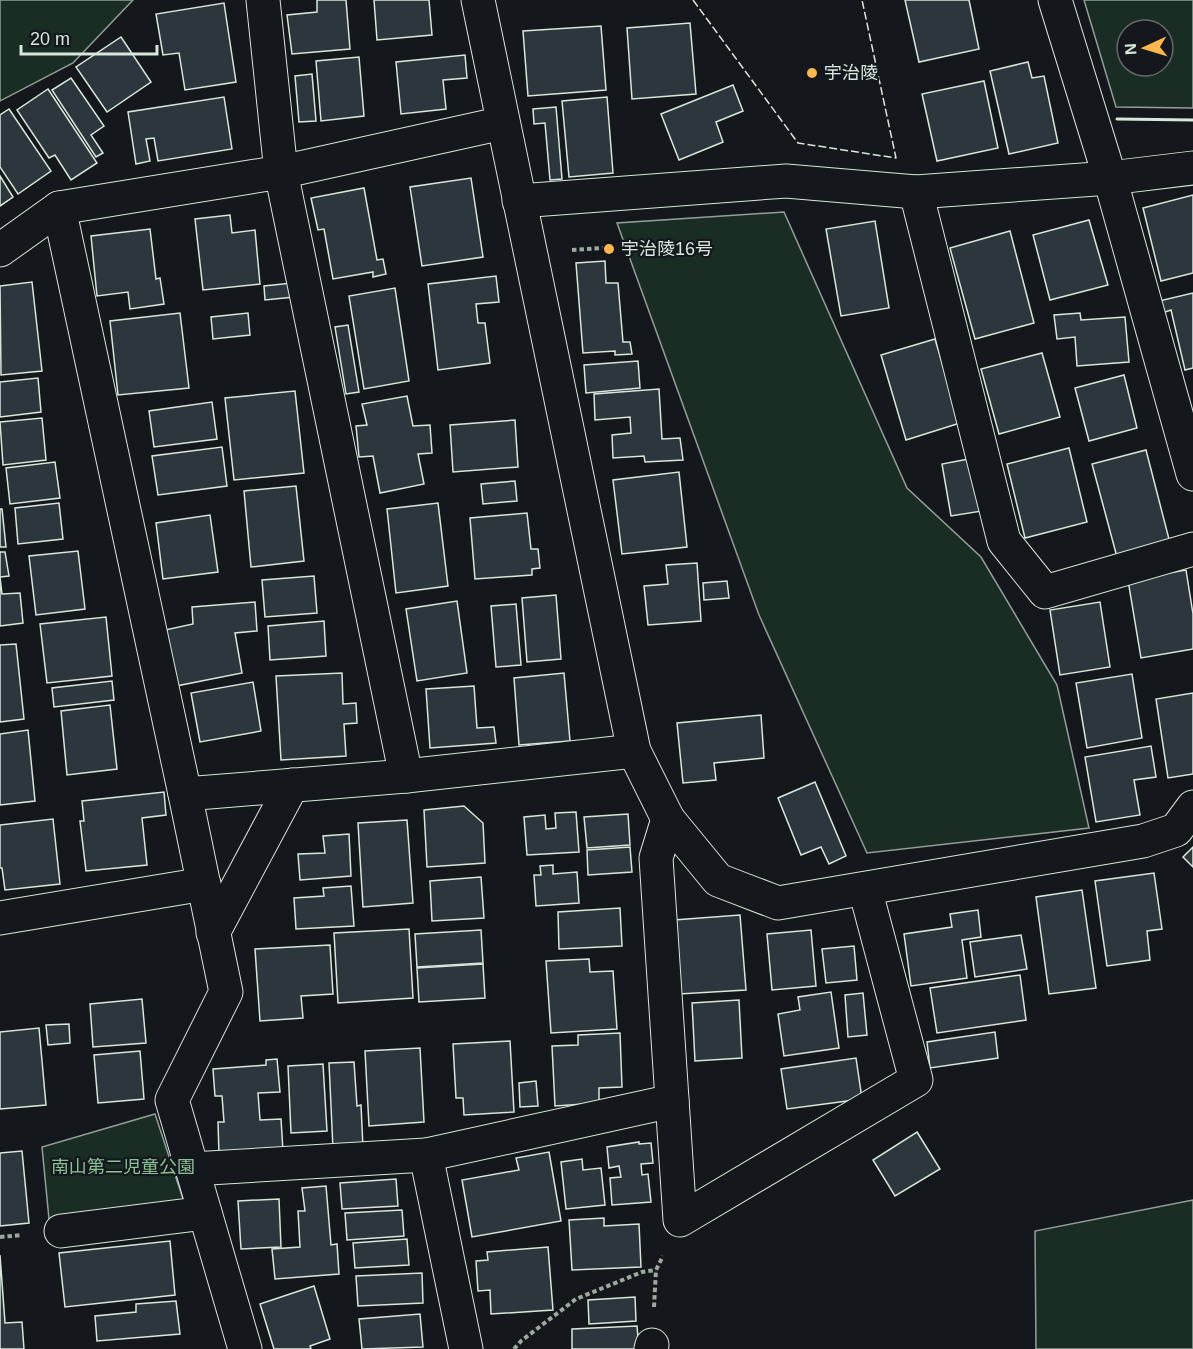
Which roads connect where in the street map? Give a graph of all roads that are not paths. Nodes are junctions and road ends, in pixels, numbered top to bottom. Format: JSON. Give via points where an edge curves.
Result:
{"nodes":[{"id":1,"x":263,"y":0,"type":"edge"},
{"id":2,"x":478,"y":0,"type":"edge"},
{"id":3,"x":1055,"y":0,"type":"edge"},
{"id":4,"x":503,"y":123,"type":"junction"},
{"id":5,"x":1193,"y":168,"type":"edge"},
{"id":6,"x":281,"y":172,"type":"junction"},
{"id":7,"x":1110,"y":178,"type":"junction"},
{"id":8,"x":916,"y":192,"type":"junction"},
{"id":9,"x":519,"y":201,"type":"junction"},
{"id":10,"x":59,"y":208,"type":"junction"},
{"id":11,"x":0,"y":250,"type":"edge"},
{"id":12,"x":1193,"y":474,"type":"edge"},
{"id":13,"x":1193,"y":549,"type":"edge"},
{"id":14,"x":634,"y":751,"type":"junction"},
{"id":15,"x":406,"y":776,"type":"junction"},
{"id":16,"x":292,"y":785,"type":"junction"},
{"id":17,"x":185,"y":794,"type":"junction"},
{"id":18,"x":1193,"y":807,"type":"edge"},
{"id":19,"x":668,"y":819,"type":"junction"},
{"id":20,"x":204,"y":884,"type":"junction"},
{"id":21,"x":865,"y":889,"type":"junction"},
{"id":22,"x":0,"y":918,"type":"edge"},
{"id":23,"x":213,"y":933,"type":"junction"},
{"id":24,"x":672,"y":1101,"type":"junction"},
{"id":25,"x":426,"y":1155,"type":"junction"},
{"id":26,"x":192,"y":1169,"type":"junction"},
{"id":27,"x":205,"y":1213,"type":"junction"},
{"id":28,"x":61,"y":1231,"type":"dead end"},
{"id":29,"x":245,"y":1349,"type":"edge"},
{"id":30,"x":466,"y":1349,"type":"edge"}],
"edges":[{"from":1,"to":6,"type":"street"},
{"from":2,"to":4,"type":"street"},
{"from":3,"to":7,"type":"street"},
{"from":4,"to":6,"type":"street"},
{"from":4,"to":9,"type":"street"},
{"from":5,"to":7,"type":"street"},
{"from":6,"to":10,"type":"street"},
{"from":6,"to":15,"type":"street"},
{"from":7,"to":8,"type":"street"},
{"from":7,"to":12,"type":"street"},
{"from":8,"to":9,"type":"street","via":[[786,181]]},
{"from":8,"to":13,"type":"street","via":[[1004,541],[1045,592]]},
{"from":9,"to":14,"type":"street"},
{"from":10,"to":11,"type":"street"},
{"from":10,"to":17,"type":"street"},
{"from":14,"to":15,"type":"street"},
{"from":14,"to":19,"type":"street"},
{"from":15,"to":16,"type":"street"},
{"from":16,"to":17,"type":"street"},
{"from":16,"to":23,"type":"street"},
{"from":17,"to":20,"type":"street"},
{"from":18,"to":21,"type":"street","via":[[1176,830],[1143,841]]},
{"from":19,"to":21,"type":"street","via":[[718,880],[778,903]]},
{"from":19,"to":24,"type":"street","via":[[656,858]]},
{"from":20,"to":22,"type":"street"},
{"from":20,"to":23,"type":"street"},
{"from":21,"to":24,"type":"street","via":[[916,1080],[680,1220]]},
{"from":23,"to":26,"type":"street","via":[[226,992],[172,1100]]},
{"from":24,"to":25,"type":"street"},
{"from":25,"to":26,"type":"street"},
{"from":25,"to":30,"type":"street"},
{"from":26,"to":27,"type":"street"},
{"from":27,"to":28,"type":"street"},
{"from":27,"to":29,"type":"street"}]}
